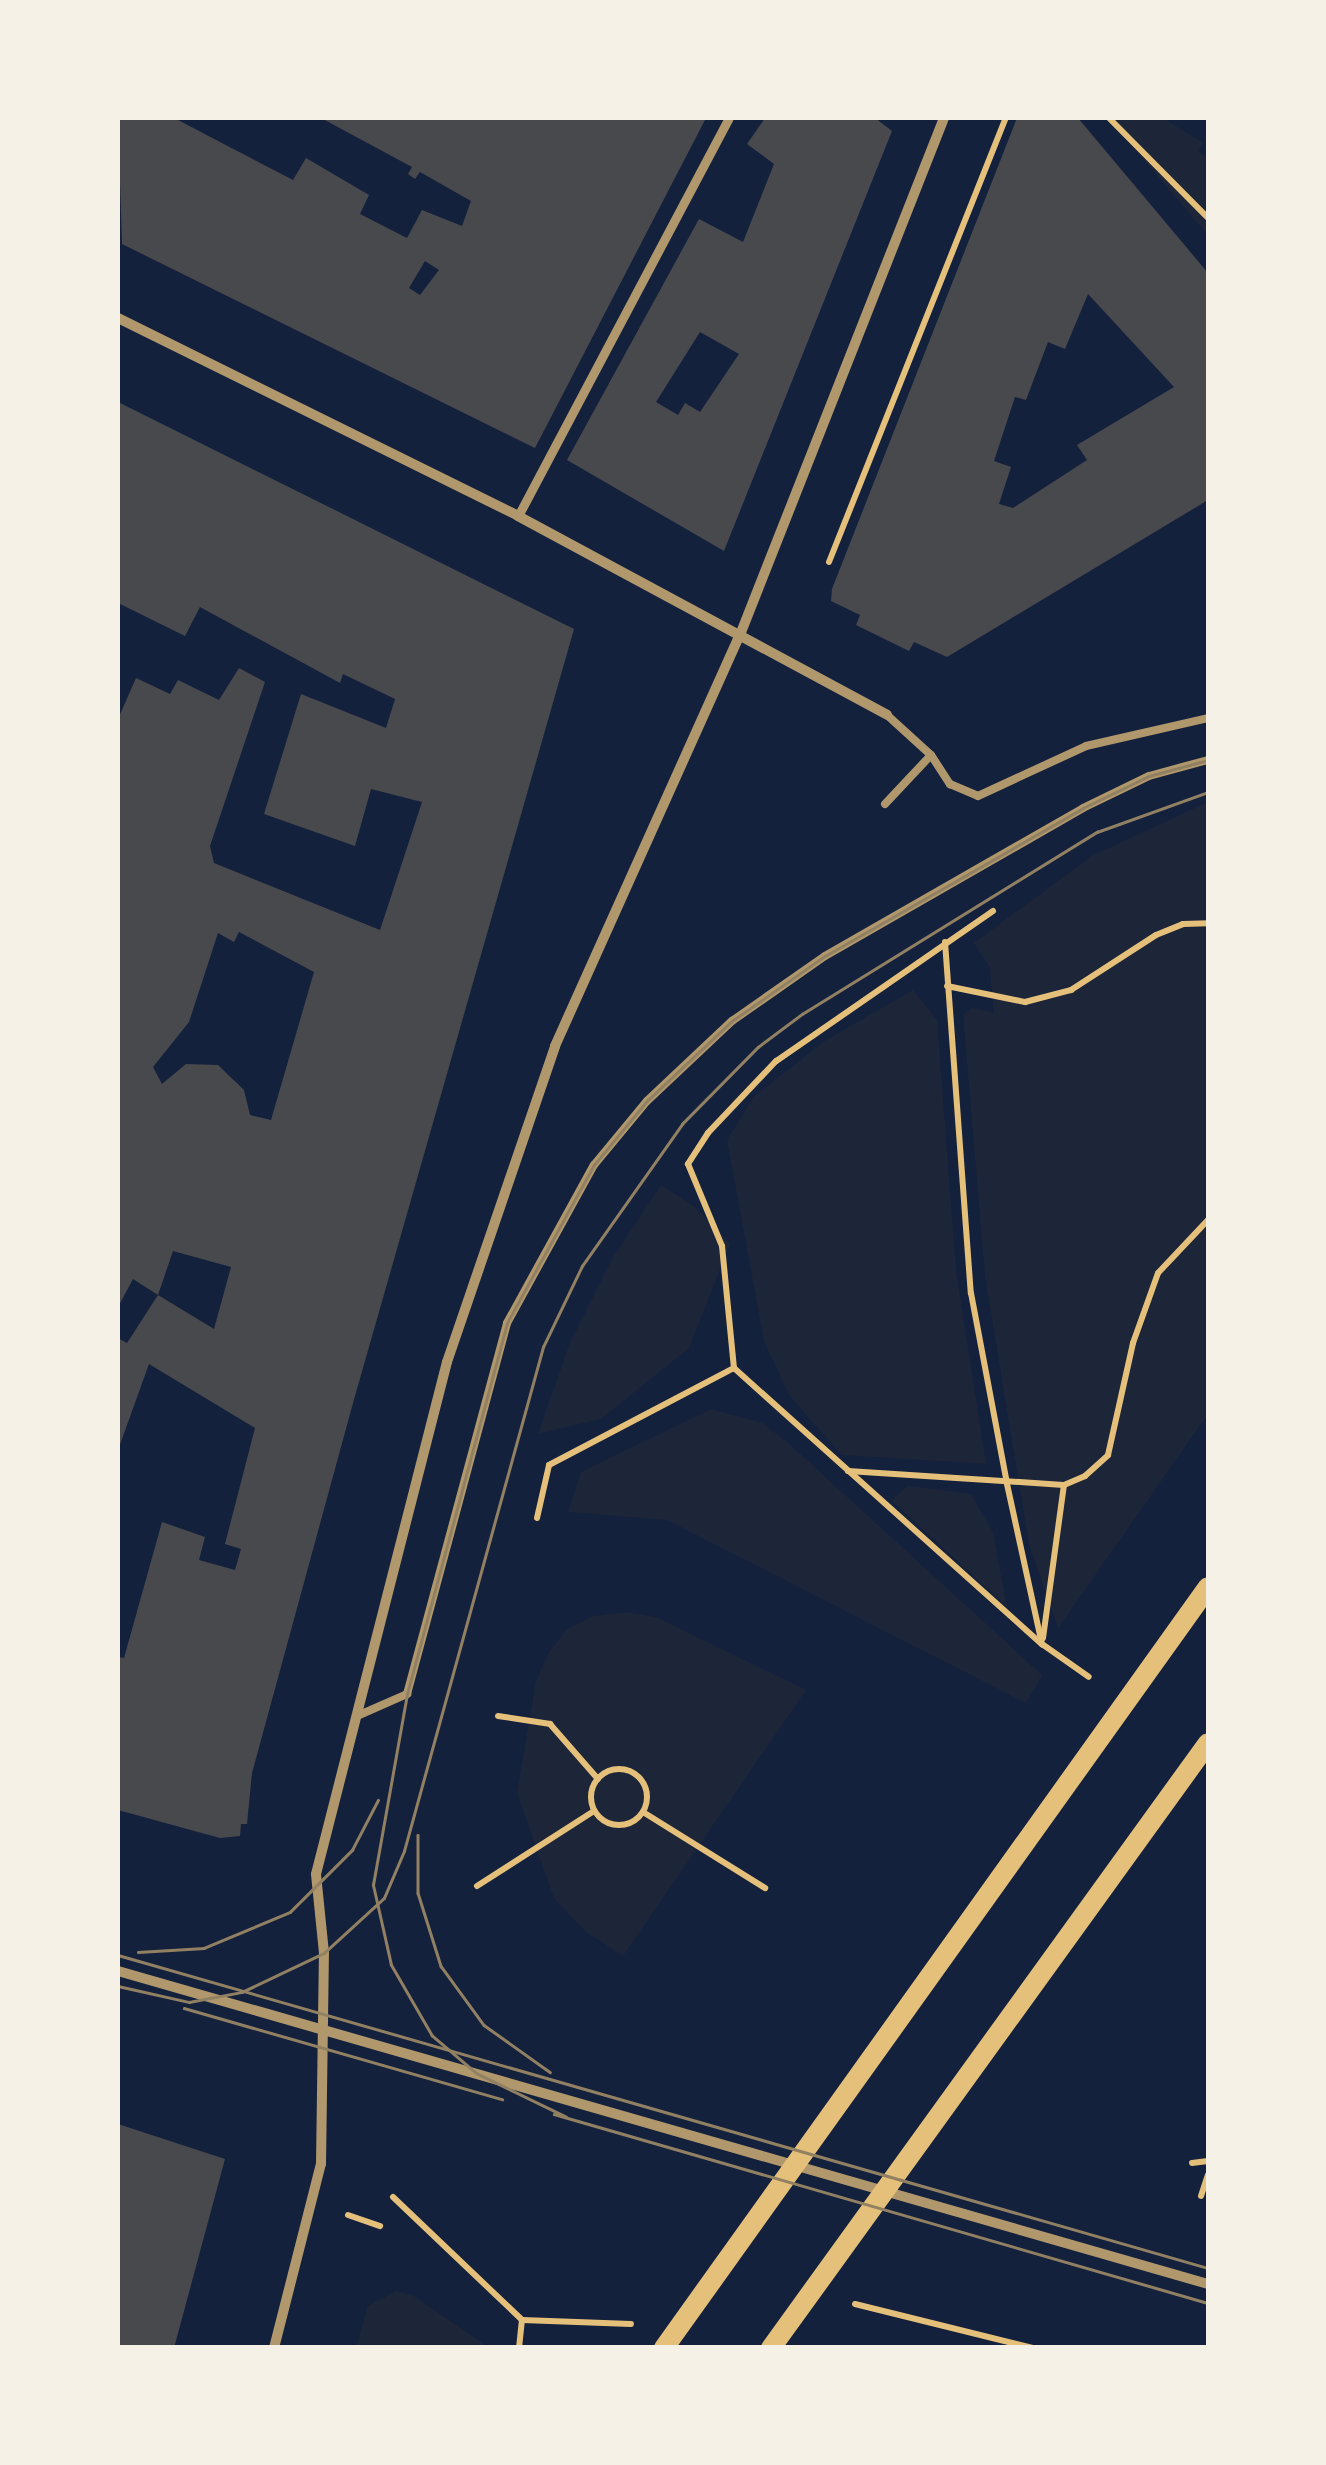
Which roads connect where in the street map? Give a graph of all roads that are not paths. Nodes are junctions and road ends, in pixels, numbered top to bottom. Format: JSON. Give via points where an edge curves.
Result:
{"nodes":[{"id":1,"x":730,"y":118,"type":"edge"},
{"id":2,"x":944,"y":118,"type":"edge"},
{"id":3,"x":118,"y":318,"type":"edge"},
{"id":4,"x":518,"y":516,"type":"junction"},
{"id":5,"x":740,"y":635,"type":"junction"},
{"id":6,"x":887,"y":716,"type":"joint"},
{"id":7,"x":1208,"y":718,"type":"edge"},
{"id":8,"x":931,"y":755,"type":"junction"},
{"id":9,"x":1208,"y":760,"type":"edge"},
{"id":10,"x":886,"y":804,"type":"dead end"},
{"id":11,"x":1208,"y":1587,"type":"edge"},
{"id":12,"x":357,"y":1716,"type":"junction"},
{"id":13,"x":1208,"y":1743,"type":"edge"},
{"id":14,"x":118,"y":1971,"type":"edge"},
{"id":15,"x":323,"y":2033,"type":"junction"},
{"id":16,"x":1208,"y":2284,"type":"edge"},
{"id":17,"x":274,"y":2348,"type":"edge"},
{"id":18,"x":664,"y":2348,"type":"edge"},
{"id":19,"x":771,"y":2348,"type":"edge"}],
"edges":[{"from":1,"to":4,"type":"street"},
{"from":2,"to":5,"type":"street"},
{"from":3,"to":4,"type":"street"},
{"from":4,"to":5,"type":"street"},
{"from":5,"to":6,"type":"street"},
{"from":5,"to":12,"type":"street","via":[[516,1150],[447,1362]]},
{"from":6,"to":8,"type":"lane"},
{"from":7,"to":8,"type":"lane","via":[[1086,746],[978,796],[950,784]]},
{"from":8,"to":10,"type":"lane"},
{"from":9,"to":12,"type":"lane","via":[[1148,776],[1084,808],[825,956],[732,1020],[647,1101],[594,1166],[507,1323],[407,1694]]},
{"from":11,"to":18,"type":"main road"},
{"from":12,"to":15,"type":"street","via":[[316,1874]]},
{"from":13,"to":19,"type":"main road"},
{"from":14,"to":15,"type":"street"},
{"from":15,"to":16,"type":"street"},
{"from":15,"to":17,"type":"street","via":[[319,2178]]}]}
